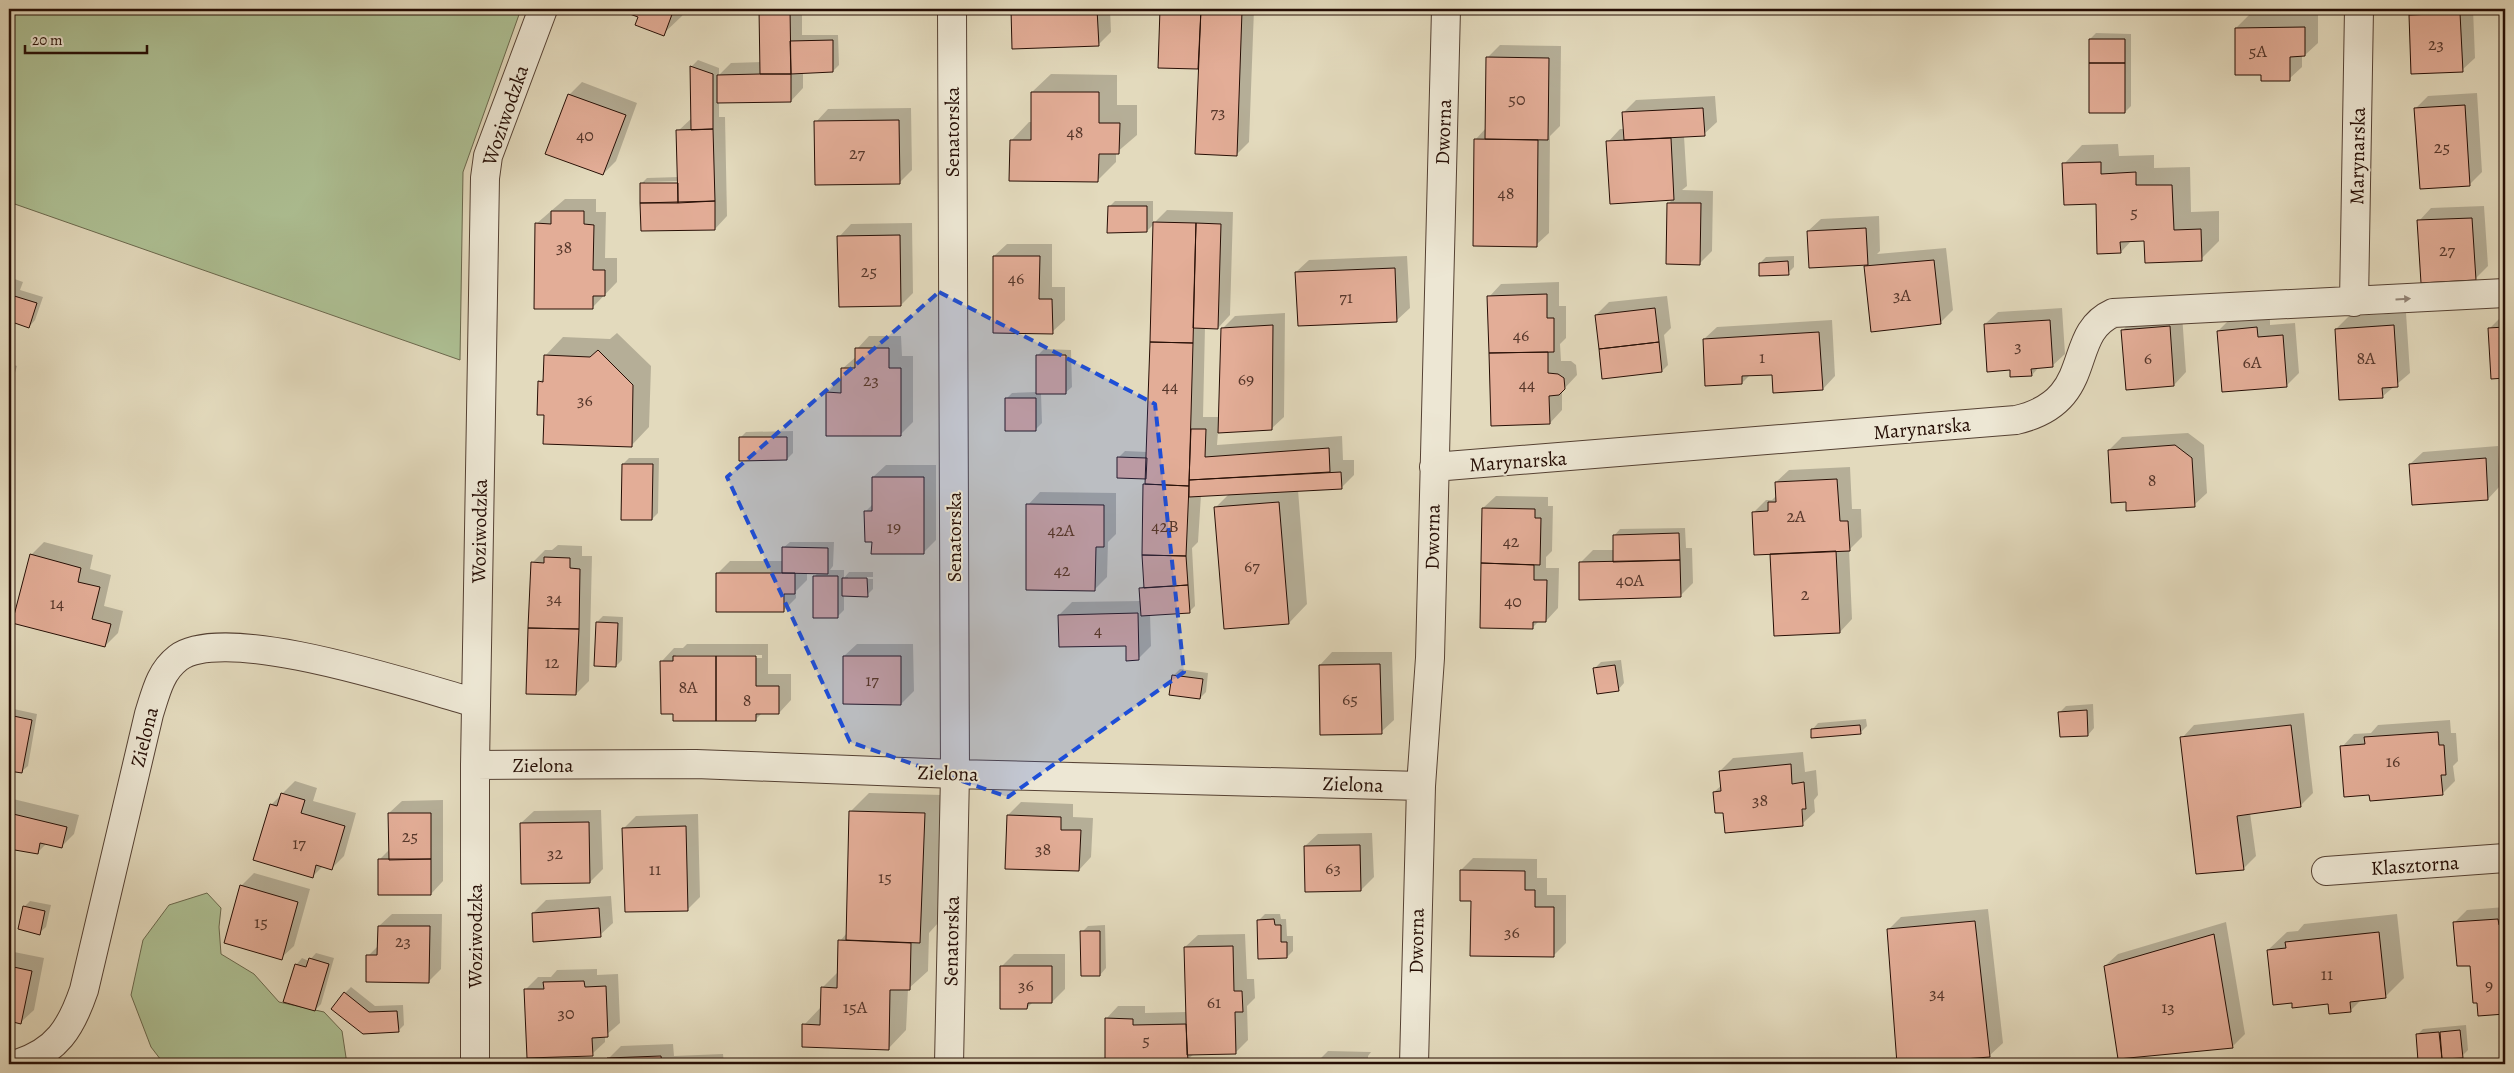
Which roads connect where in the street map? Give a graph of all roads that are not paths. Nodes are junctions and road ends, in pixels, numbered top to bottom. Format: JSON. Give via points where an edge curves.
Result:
{"nodes":[{"id":1,"x":543,"y":9,"type":"edge"},
{"id":2,"x":952,"y":9,"type":"edge"},
{"id":3,"x":1446,"y":9,"type":"edge"},
{"id":4,"x":2359,"y":9,"type":"edge"},
{"id":5,"x":2505,"y":293,"type":"edge"},
{"id":6,"x":2354,"y":302,"type":"junction"},
{"id":7,"x":1434,"y":468,"type":"junction"},
{"id":8,"x":476,"y":703,"type":"junction"},
{"id":9,"x":475,"y":766,"type":"junction"},
{"id":10,"x":955,"y":774,"type":"junction"},
{"id":11,"x":1421,"y":786,"type":"junction"},
{"id":12,"x":2505,"y":858,"type":"edge"},
{"id":13,"x":2326,"y":871,"type":"dead end"},
{"id":14,"x":9,"y":1064,"type":"edge"},
{"id":15,"x":13,"y":1064,"type":"edge"},
{"id":16,"x":17,"y":1064,"type":"edge"},
{"id":17,"x":475,"y":1064,"type":"edge"},
{"id":18,"x":948,"y":1064,"type":"edge"},
{"id":19,"x":1414,"y":1064,"type":"edge"}],
"edges":[{"from":1,"to":8,"type":"street","name":"Woziwodzka","via":[[488,156],[485,178]]},
{"from":2,"to":10,"type":"street","name":"Senatorska"},
{"from":3,"to":7,"type":"street","name":"Dworna"},
{"from":4,"to":6,"type":"street","name":"Marynarska"},
{"from":6,"to":5,"type":"street","name":"Marynarska","one_way":true},
{"from":6,"to":7,"type":"street","name":"Marynarska","via":[[2113,313],[2102,318],[2088,337],[2067,391],[2037,415],[2016,420]]},
{"from":7,"to":11,"type":"street","name":"Dworna","via":[[1430,658]]},
{"from":8,"to":9,"type":"street","name":"Woziwodzka"},
{"from":8,"to":16,"type":"street","name":"Zielona","via":[[351,668],[265,650],[216,646],[197,648],[179,657],[158,683],[149,714],[76,1013],[50,1049]]},
{"from":9,"to":10,"type":"street","name":"Zielona","via":[[696,764]]},
{"from":9,"to":17,"type":"street","name":"Woziwodzka"},
{"from":10,"to":11,"type":"street","name":"Zielona"},
{"from":10,"to":18,"type":"street","name":"Senatorska"},
{"from":11,"to":19,"type":"street","name":"Dworna"},
{"from":12,"to":13,"type":"street","name":"Klasztorna"},
{"from":14,"to":15,"type":"street"}]}
